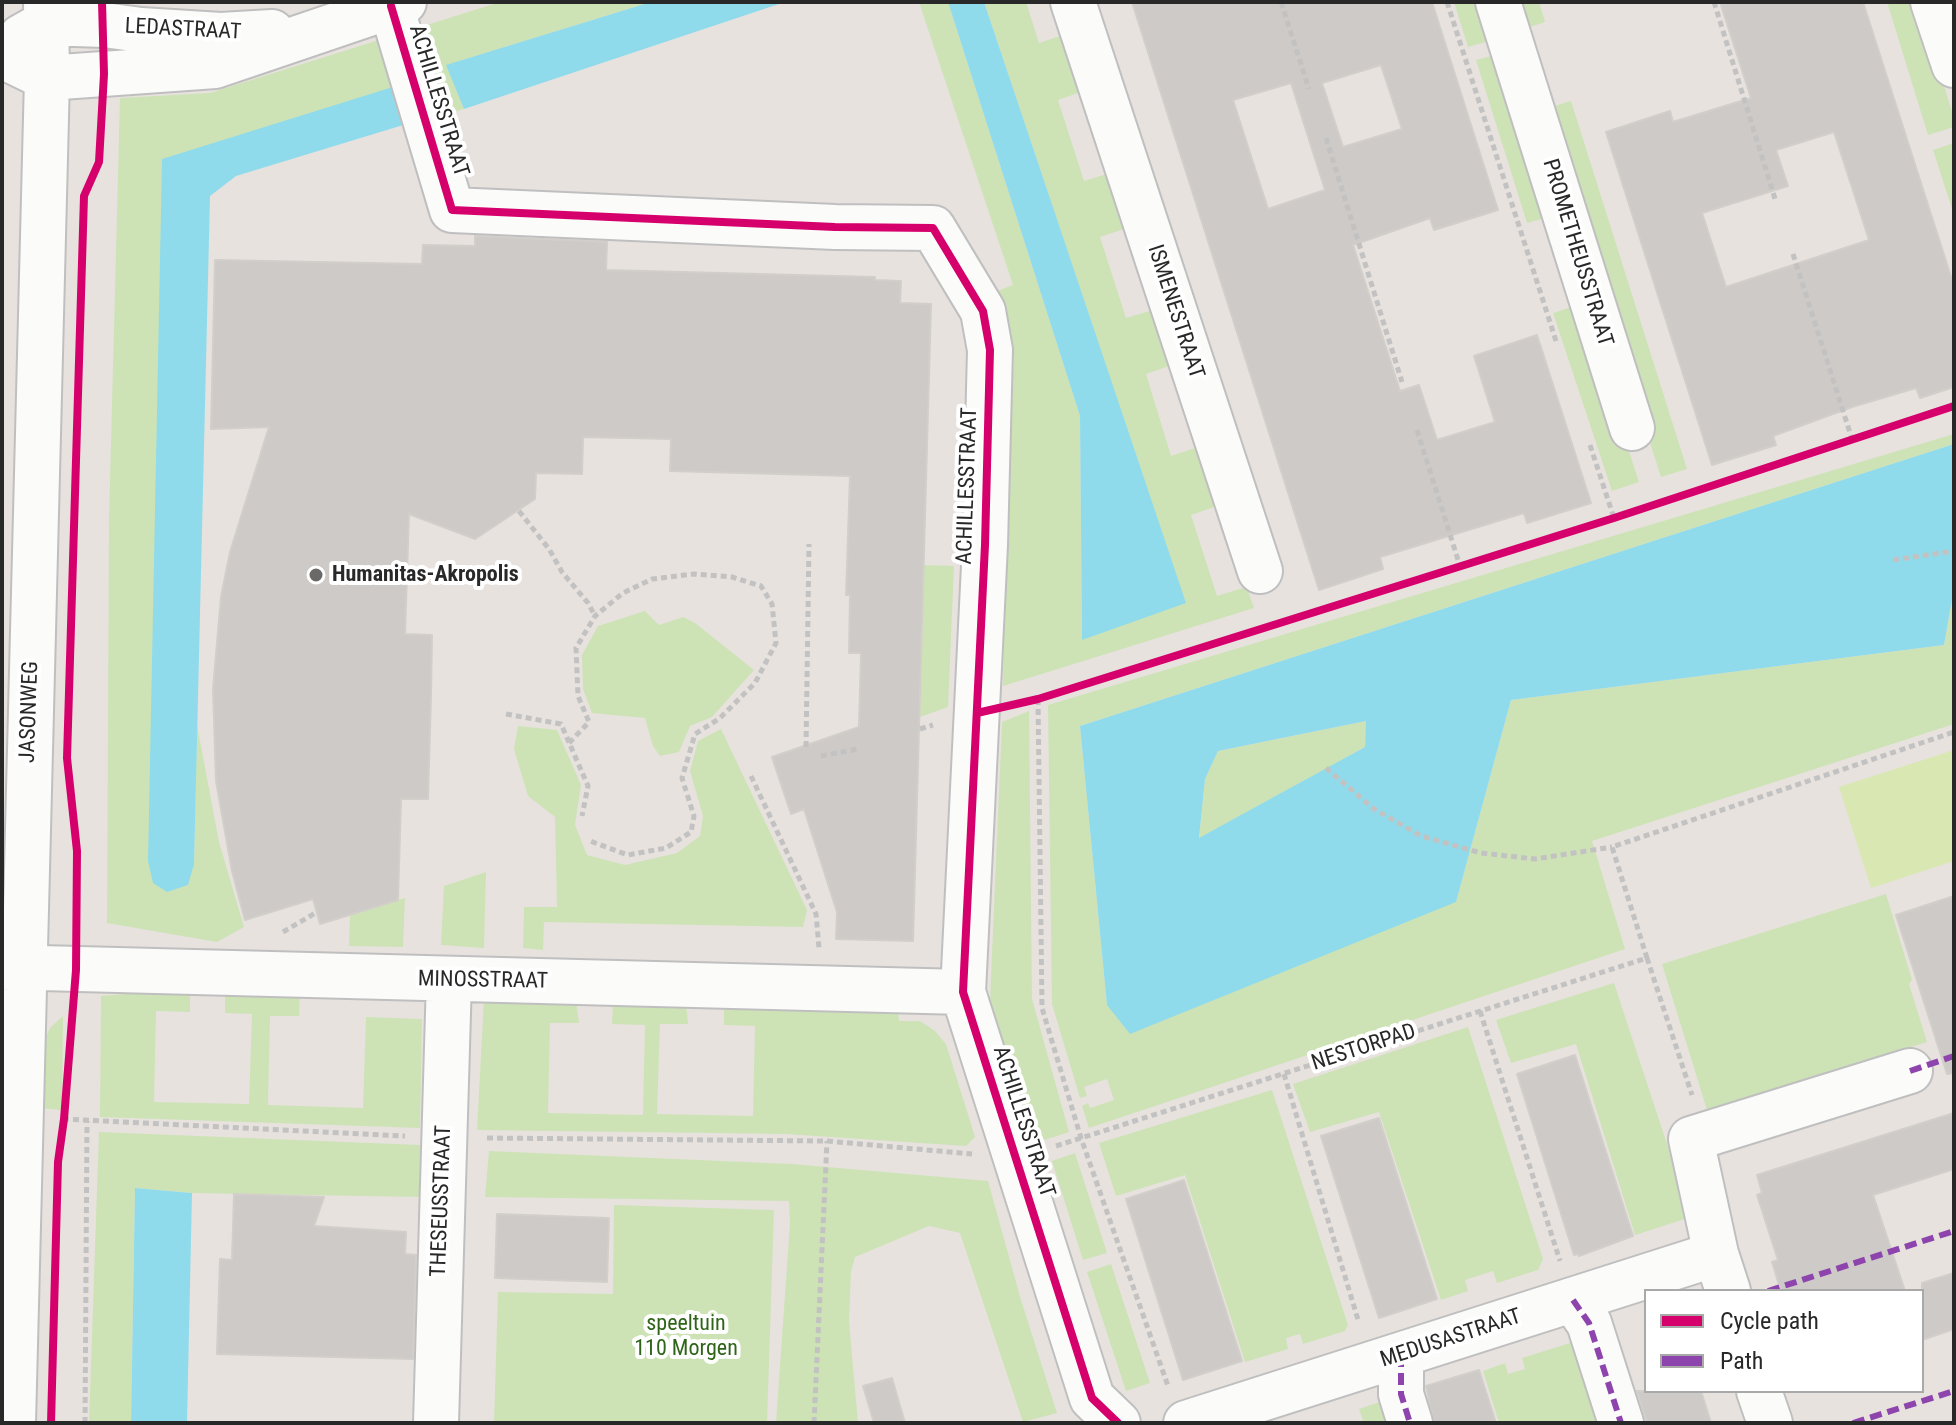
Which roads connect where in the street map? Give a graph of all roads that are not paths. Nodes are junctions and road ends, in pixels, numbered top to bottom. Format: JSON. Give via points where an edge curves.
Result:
{"nodes":[{"id":1,"x":1073,"y":2,"type":"edge"},
{"id":2,"x":1498,"y":2,"type":"edge"},
{"id":3,"x":1933,"y":2,"type":"edge"},
{"id":4,"x":398,"y":4,"type":"edge"},
{"id":5,"x":46,"y":13,"type":"edge"},
{"id":6,"x":322,"y":29,"type":"junction"},
{"id":7,"x":2,"y":46,"type":"edge"},
{"id":8,"x":2,"y":56,"type":"edge"},
{"id":9,"x":1954,"y":65,"type":"edge"},
{"id":10,"x":47,"y":78,"type":"junction"},
{"id":11,"x":1632,"y":428,"type":"dead end"},
{"id":12,"x":1260,"y":571,"type":"dead end"},
{"id":13,"x":12,"y":968,"type":"edge"},
{"id":14,"x":449,"y":979,"type":"junction"},
{"id":15,"x":963,"y":992,"type":"junction"},
{"id":16,"x":1910,"y":1071,"type":"dead end"},
{"id":17,"x":1722,"y":1272,"type":"edge"},
{"id":18,"x":1573,"y":1300,"type":"junction"},
{"id":19,"x":1401,"y":1355,"type":"junction"},
{"id":20,"x":1760,"y":1393,"type":"edge"},
{"id":21,"x":1178,"y":1408,"type":"edge"},
{"id":22,"x":13,"y":1423,"type":"edge"},
{"id":23,"x":436,"y":1423,"type":"edge"},
{"id":24,"x":1118,"y":1423,"type":"edge"},
{"id":25,"x":1410,"y":1423,"type":"edge"},
{"id":26,"x":1621,"y":1423,"type":"edge"},
{"id":27,"x":1770,"y":1423,"type":"edge"}],
"edges":[{"from":1,"to":12,"type":"street","name":"ISMENESTRAAT"},
{"from":2,"to":11,"type":"street","name":"PROMETHEUSSTRAAT"},
{"from":3,"to":9,"type":"street"},
{"from":4,"to":6,"type":"street","name":"LEDASTRAAT"},
{"from":4,"to":15,"type":"street","name":"ACHILLESSTRAAT","via":[[410,68],[452,210],[933,228],[983,311],[990,350]]},
{"from":5,"to":6,"type":"street","name":"LEDASTRAAT","via":[[141,30],[221,35]]},
{"from":5,"to":7,"type":"street","name":"LEDASTRAAT"},
{"from":5,"to":10,"type":"street","name":"JASONWEG"},
{"from":6,"to":10,"type":"street","name":"LEDASTRAAT","via":[[215,66]]},
{"from":8,"to":10,"type":"street"},
{"from":10,"to":13,"type":"street","name":"JASONWEG"},
{"from":13,"to":14,"type":"street","name":"MINOSSTRAAT"},
{"from":13,"to":22,"type":"street","name":"JASONWEG"},
{"from":14,"to":15,"type":"street","name":"MINOSSTRAAT"},
{"from":14,"to":23,"type":"street","name":"THESEUSSTRAAT"},
{"from":15,"to":24,"type":"street","name":"ACHILLESSTRAAT","via":[[1092,1398]]},
{"from":16,"to":17,"type":"street","via":[[1691,1139]]},
{"from":17,"to":18,"type":"street","name":"MEDUSASTRAAT"},
{"from":18,"to":19,"type":"street","name":"MEDUSASTRAAT"},
{"from":18,"to":26,"type":"street","via":[[1589,1323]]},
{"from":19,"to":21,"type":"street","name":"MEDUSASTRAAT"},
{"from":19,"to":25,"type":"street","via":[[1401,1394]]},
{"from":20,"to":27,"type":"street"}]}
